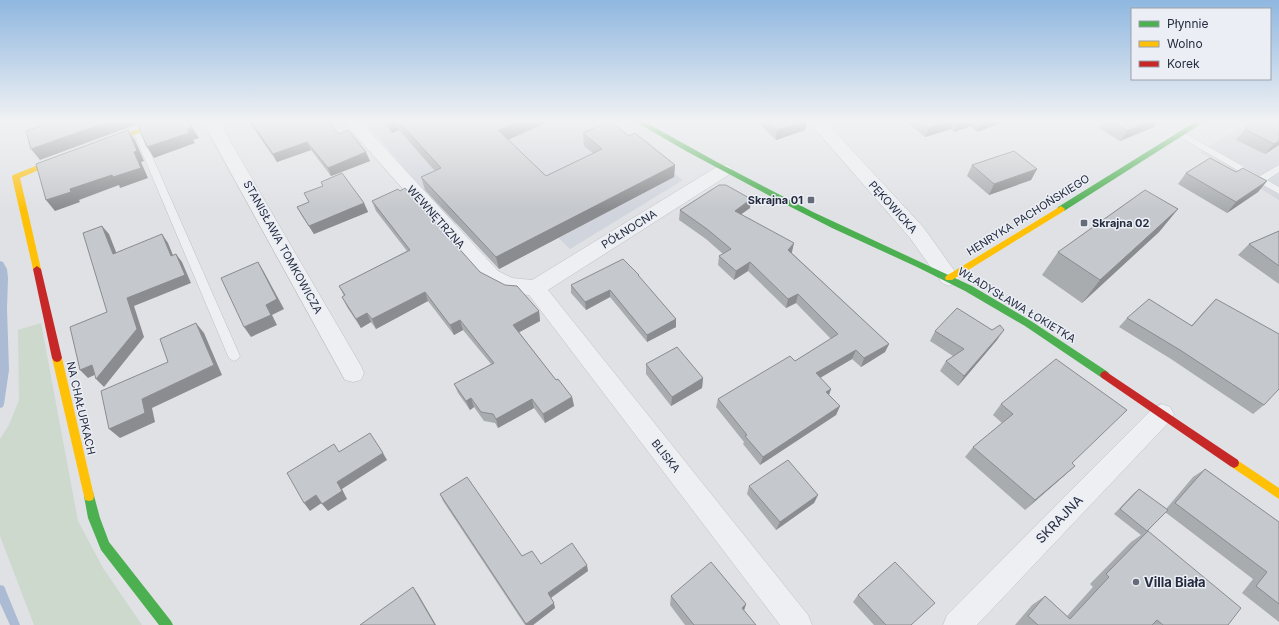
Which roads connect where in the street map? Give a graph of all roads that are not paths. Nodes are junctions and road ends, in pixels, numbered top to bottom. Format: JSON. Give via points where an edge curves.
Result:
{"nodes":[{"id":1,"x":146,"y":151,"type":"edge"},
{"id":2,"x":228,"y":151,"type":"edge"},
{"id":3,"x":378,"y":151,"type":"edge"},
{"id":4,"x":691,"y":151,"type":"edge"},
{"id":5,"x":844,"y":151,"type":"edge"},
{"id":6,"x":1153,"y":151,"type":"edge"},
{"id":7,"x":1210,"y":151,"type":"edge"},
{"id":8,"x":74,"y":154,"type":"edge"},
{"id":9,"x":1279,"y":168,"type":"edge"},
{"id":10,"x":724,"y":170,"type":"junction"},
{"id":11,"x":1260,"y":180,"type":"junction"},
{"id":12,"x":1279,"y":191,"type":"edge"},
{"id":13,"x":949,"y":278,"type":"junction"},
{"id":14,"x":535,"y":288,"type":"junction"},
{"id":15,"x":234,"y":356,"type":"dead end"},
{"id":16,"x":353,"y":373,"type":"dead end"},
{"id":17,"x":1162,"y":414,"type":"junction"},
{"id":18,"x":1279,"y":494,"type":"edge"},
{"id":19,"x":167,"y":625,"type":"edge"},
{"id":20,"x":798,"y":625,"type":"edge"},
{"id":21,"x":957,"y":625,"type":"edge"}],
"edges":[{"from":1,"to":15,"type":"lane"},
{"from":2,"to":16,"type":"street","name":"STANISŁAWA TOMKOWICZA"},
{"from":3,"to":14,"type":"street","name":"WEWNĘTRZNA","via":[[491,276],[508,285]]},
{"from":4,"to":10,"type":"street","name":"WŁADYSŁAWA ŁOKIETKA"},
{"from":5,"to":13,"type":"street","name":"PĘKOWICKA","via":[[917,232]]},
{"from":6,"to":13,"type":"street","name":"HENRYKA PACHOŃSKIEGO"},
{"from":7,"to":11,"type":"lane"},
{"from":8,"to":19,"type":"street","name":"NA CHAŁUPKACH","via":[[16,177],[94,518],[105,546]]},
{"from":9,"to":11,"type":"lane"},
{"from":10,"to":13,"type":"street","name":"WŁADYSŁAWA ŁOKIETKA","via":[[836,226]]},
{"from":10,"to":14,"type":"street","name":"PÓŁNOCNA"},
{"from":11,"to":12,"type":"lane"},
{"from":13,"to":17,"type":"street","name":"WŁADYSŁAWA ŁOKIETKA","via":[[1052,339]]},
{"from":14,"to":20,"type":"street","name":"BLISKA"},
{"from":17,"to":18,"type":"street","name":"WŁADYSŁAWA ŁOKIETKA"},
{"from":17,"to":21,"type":"street","name":"SKRAJNA"}]}
